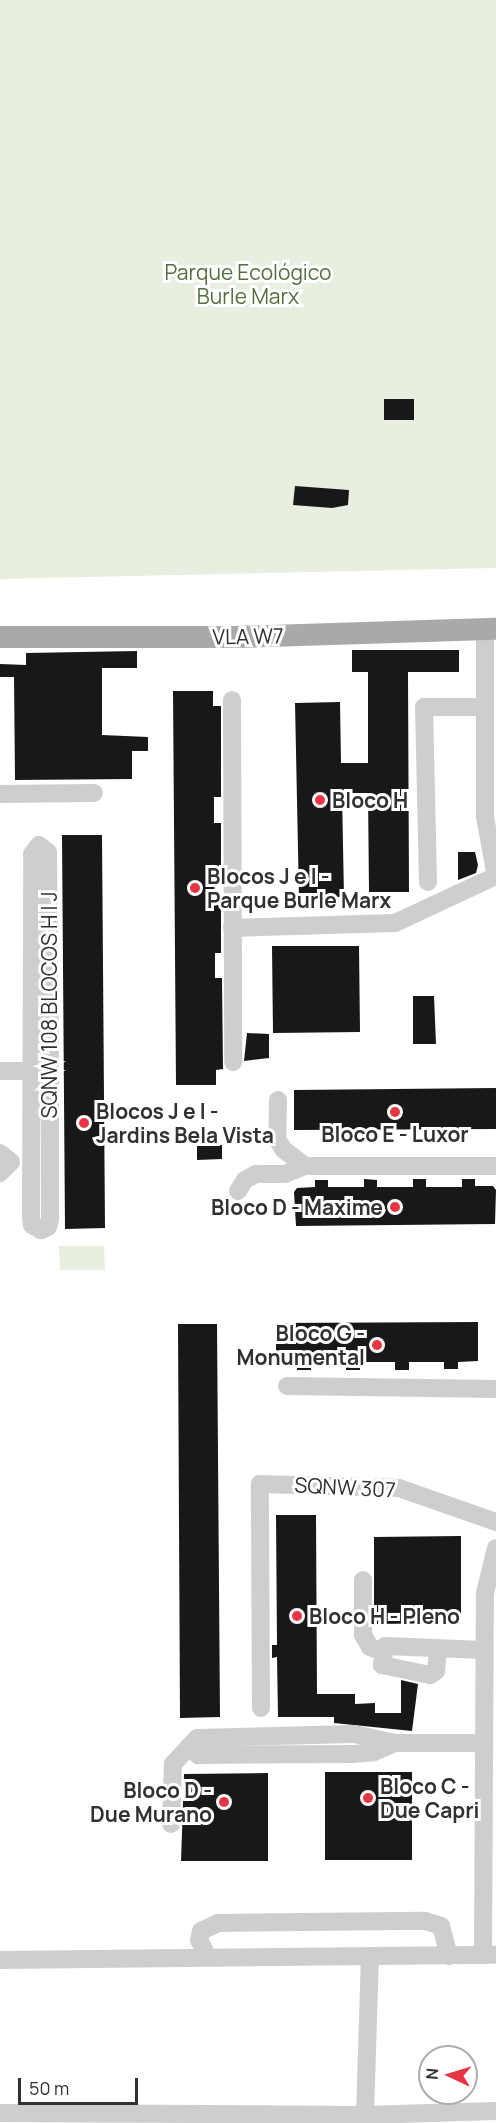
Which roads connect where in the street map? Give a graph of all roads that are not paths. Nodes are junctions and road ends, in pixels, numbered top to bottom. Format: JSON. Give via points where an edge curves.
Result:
{"nodes":[{"id":1,"x":490,"y":629,"type":"edge"},
{"id":2,"x":0,"y":637,"type":"edge"},
{"id":3,"x":232,"y":700,"type":"dead end"},
{"id":4,"x":485,"y":707,"type":"junction"},
{"id":5,"x":0,"y":794,"type":"edge"},
{"id":6,"x":94,"y":794,"type":"dead end"},
{"id":7,"x":496,"y":876,"type":"edge"},
{"id":8,"x":428,"y":882,"type":"dead end"},
{"id":9,"x":232,"y":928,"type":"junction"},
{"id":10,"x":232,"y":1062,"type":"dead end"},
{"id":11,"x":0,"y":1071,"type":"edge"},
{"id":12,"x":31,"y":1071,"type":"junction"},
{"id":13,"x":50,"y":1071,"type":"junction"},
{"id":14,"x":278,"y":1100,"type":"dead end"},
{"id":15,"x":0,"y":1153,"type":"edge"},
{"id":16,"x":305,"y":1166,"type":"junction"},
{"id":17,"x":496,"y":1166,"type":"edge"},
{"id":18,"x":0,"y":1173,"type":"edge"},
{"id":19,"x":238,"y":1191,"type":"dead end"},
{"id":20,"x":287,"y":1386,"type":"dead end"},
{"id":21,"x":496,"y":1389,"type":"edge"},
{"id":22,"x":496,"y":1522,"type":"edge"},
{"id":23,"x":496,"y":1548,"type":"edge"},
{"id":24,"x":363,"y":1580,"type":"dead end"},
{"id":25,"x":438,"y":1649,"type":"junction"},
{"id":26,"x":483,"y":1650,"type":"junction"},
{"id":27,"x":381,"y":1651,"type":"junction"},
{"id":28,"x":489,"y":1703,"type":"edge"},
{"id":29,"x":261,"y":1708,"type":"dead end"},
{"id":30,"x":483,"y":1743,"type":"junction"},
{"id":31,"x":171,"y":1824,"type":"dead end"},
{"id":32,"x":490,"y":1955,"type":"edge"},
{"id":33,"x":449,"y":1956,"type":"junction"},
{"id":34,"x":208,"y":1958,"type":"junction"},
{"id":35,"x":370,"y":1958,"type":"junction"},
{"id":36,"x":0,"y":1960,"type":"edge"},
{"id":37,"x":496,"y":2111,"type":"edge"},
{"id":38,"x":0,"y":2113,"type":"edge"},
{"id":39,"x":365,"y":2115,"type":"junction"}],
"edges":[{"from":1,"to":2,"type":"main road","name":"VLA W7","via":[[236,637]]},
{"from":1,"to":4,"type":"street"},
{"from":3,"to":9,"type":"street"},
{"from":4,"to":7,"type":"street","via":[[485,817]]},
{"from":4,"to":8,"type":"street","via":[[423,707]]},
{"from":5,"to":6,"type":"street"},
{"from":7,"to":9,"type":"street","via":[[395,923]]},
{"from":9,"to":10,"type":"street"},
{"from":11,"to":12,"type":"street"},
{"from":12,"to":13,"type":"street"},
{"from":12,"to":13,"type":"street","name":"SQNW 108 BLOCOS H I J","via":[[31,1218],[32,1225],[41,1230],[48,1227],[50,1219]]},
{"from":12,"to":13,"type":"street","name":"SQNW 108 BLOCOS H I J","via":[[32,854],[39,845],[48,852]]},
{"from":14,"to":16,"type":"street","via":[[277,1139],[284,1150]]},
{"from":15,"to":18,"type":"street","via":[[11,1162]]},
{"from":16,"to":17,"type":"street"},
{"from":16,"to":19,"type":"street","via":[[285,1174],[256,1174],[245,1180]]},
{"from":20,"to":21,"type":"street"},
{"from":22,"to":29,"type":"street","name":"SQNW 307","via":[[399,1488],[260,1484]]},
{"from":23,"to":26,"type":"street","via":[[485,1593]]},
{"from":24,"to":27,"type":"street","via":[[363,1635],[370,1647]]},
{"from":25,"to":26,"type":"street"},
{"from":25,"to":27,"type":"street","via":[[385,1646]]},
{"from":25,"to":27,"type":"street","via":[[436,1671],[430,1675],[384,1667]]},
{"from":26,"to":28,"type":"street"},
{"from":28,"to":30,"type":"street"},
{"from":30,"to":31,"type":"street","via":[[395,1743],[354,1734],[197,1738],[172,1764]]},
{"from":30,"to":32,"type":"street"},
{"from":32,"to":33,"type":"street"},
{"from":33,"to":34,"type":"street","via":[[441,1926],[414,1921],[218,1923],[201,1931],[199,1940]]},
{"from":33,"to":35,"type":"street"},
{"from":34,"to":35,"type":"street"},
{"from":34,"to":36,"type":"street"},
{"from":35,"to":39,"type":"street"},
{"from":37,"to":39,"type":"street"},
{"from":38,"to":39,"type":"street"}]}
